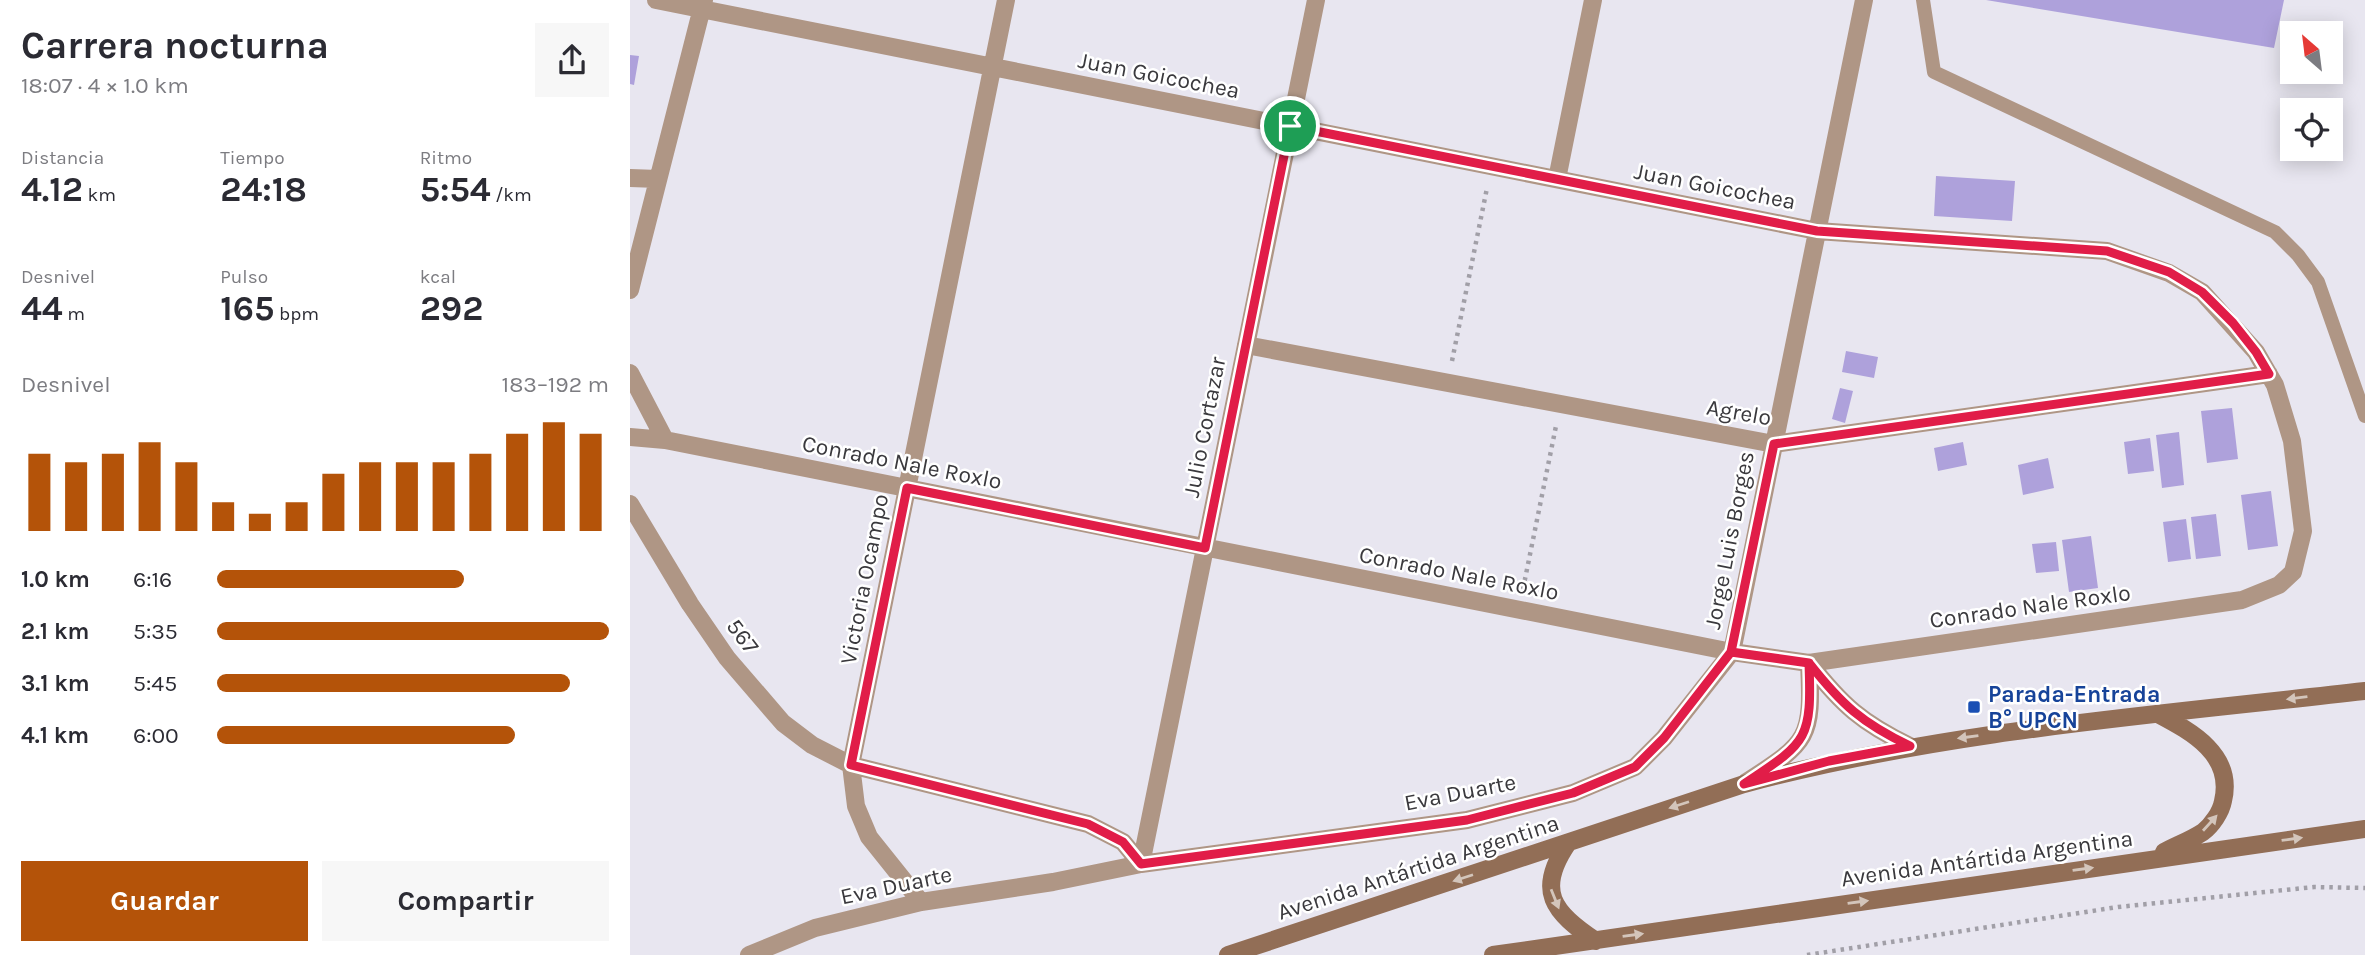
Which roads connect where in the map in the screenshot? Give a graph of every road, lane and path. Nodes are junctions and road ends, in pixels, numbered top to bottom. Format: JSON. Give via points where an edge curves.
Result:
{"nodes":[{"id":1,"x":656,"y":0,"type":"edge"},
{"id":2,"x":1006,"y":0,"type":"edge"},
{"id":3,"x":1315,"y":0,"type":"edge"},
{"id":4,"x":1593,"y":0,"type":"edge"},
{"id":5,"x":1864,"y":0,"type":"edge"},
{"id":6,"x":1923,"y":0,"type":"edge"},
{"id":7,"x":703,"y":5,"type":"edge"},
{"id":8,"x":992,"y":67,"type":"junction"},
{"id":9,"x":1290,"y":126,"type":"junction"},
{"id":10,"x":1491,"y":166,"type":"junction"},
{"id":11,"x":630,"y":178,"type":"edge"},
{"id":12,"x":658,"y":179,"type":"junction"},
{"id":13,"x":1557,"y":179,"type":"junction"},
{"id":14,"x":1817,"y":231,"type":"junction"},
{"id":15,"x":630,"y":290,"type":"edge"},
{"id":16,"x":1246,"y":345,"type":"junction"},
{"id":17,"x":630,"y":373,"type":"edge"},
{"id":18,"x":2269,"y":374,"type":"junction"},
{"id":19,"x":1447,"y":383,"type":"junction"},
{"id":20,"x":1561,"y":404,"type":"junction"},
{"id":21,"x":2365,"y":416,"type":"edge"},
{"id":22,"x":630,"y":437,"type":"edge"},
{"id":23,"x":665,"y":440,"type":"junction"},
{"id":24,"x":1774,"y":444,"type":"junction"},
{"id":25,"x":907,"y":488,"type":"junction"},
{"id":26,"x":630,"y":504,"type":"edge"},
{"id":27,"x":1205,"y":548,"type":"junction"},
{"id":28,"x":2279,"y":585,"type":"joint"},
{"id":29,"x":1519,"y":610,"type":"junction"},
{"id":30,"x":1731,"y":652,"type":"junction"},
{"id":31,"x":1809,"y":663,"type":"junction"},
{"id":32,"x":2365,"y":691,"type":"edge"},
{"id":33,"x":2158,"y":715,"type":"junction"},
{"id":34,"x":1910,"y":746,"type":"junction"},
{"id":35,"x":851,"y":765,"type":"junction"},
{"id":36,"x":1744,"y":784,"type":"junction"},
{"id":37,"x":2365,"y":830,"type":"edge"},
{"id":38,"x":1568,"y":843,"type":"junction"},
{"id":39,"x":2152,"y":859,"type":"junction"},
{"id":40,"x":1141,"y":864,"type":"junction"},
{"id":41,"x":2365,"y":888,"type":"edge"},
{"id":42,"x":921,"y":902,"type":"junction"},
{"id":43,"x":1596,"y":941,"type":"junction"},
{"id":44,"x":749,"y":955,"type":"edge"},
{"id":45,"x":1228,"y":955,"type":"edge"},
{"id":46,"x":1493,"y":955,"type":"edge"},
{"id":47,"x":1807,"y":955,"type":"edge"}],
"edges":[{"from":1,"to":7,"type":"street","name":"Juan Goicochea"},
{"from":2,"to":8,"type":"street","name":"Victoria Ocampo"},
{"from":3,"to":9,"type":"street","name":"Julio Cortazar"},
{"from":4,"to":13,"type":"street"},
{"from":5,"to":14,"type":"street","name":"Jorge Luis Borges"},
{"from":6,"to":21,"type":"lane","via":[[1934,72],[2275,232],[2318,282]]},
{"from":7,"to":8,"type":"street","name":"Juan Goicochea"},
{"from":7,"to":12,"type":"street"},
{"from":8,"to":9,"type":"street","name":"Juan Goicochea"},
{"from":8,"to":25,"type":"street","name":"Victoria Ocampo"},
{"from":9,"to":10,"type":"street","name":"Juan Goicochea"},
{"from":9,"to":16,"type":"street","name":"Julio Cortazar"},
{"from":10,"to":13,"type":"street","name":"Juan Goicochea"},
{"from":10,"to":19,"type":"path"},
{"from":11,"to":12,"type":"street"},
{"from":12,"to":15,"type":"street"},
{"from":13,"to":14,"type":"street","name":"Juan Goicochea"},
{"from":14,"to":18,"type":"street","name":"Juan Goicochea","via":[[2107,251],[2169,272],[2202,292],[2241,333]]},
{"from":14,"to":24,"type":"street","name":"Jorge Luis Borges"},
{"from":16,"to":19,"type":"street","name":"Agrelo"},
{"from":16,"to":27,"type":"street","name":"Julio Cortazar"},
{"from":17,"to":23,"type":"street"},
{"from":18,"to":24,"type":"street","name":"Agrelo"},
{"from":18,"to":28,"type":"street","name":"Juan Goicochea","via":[[2292,441],[2303,531],[2293,572]]},
{"from":19,"to":20,"type":"street","name":"Agrelo"},
{"from":20,"to":24,"type":"street","name":"Agrelo"},
{"from":20,"to":29,"type":"path"},
{"from":22,"to":23,"type":"street","name":"Conrado Nale Roxlo"},
{"from":23,"to":25,"type":"street","name":"Conrado Nale Roxlo"},
{"from":24,"to":30,"type":"street","name":"Jorge Luis Borges"},
{"from":25,"to":27,"type":"street","name":"Conrado Nale Roxlo"},
{"from":25,"to":35,"type":"street","name":"Victoria Ocampo"},
{"from":26,"to":35,"type":"street","name":"567","via":[[690,604],[753,689],[783,723],[813,746]]},
{"from":27,"to":29,"type":"street","name":"Conrado Nale Roxlo"},
{"from":27,"to":40,"type":"street","name":"Julio Cortazar"},
{"from":28,"to":31,"type":"street","name":"Conrado Nale Roxlo","via":[[2242,600]]},
{"from":29,"to":30,"type":"street","name":"Conrado Nale Roxlo"},
{"from":30,"to":31,"type":"street","name":"Conrado Nale Roxlo"},
{"from":30,"to":40,"type":"street","name":"Eva Duarte","via":[[1664,738],[1635,767],[1573,793],[1467,820]]},
{"from":31,"to":34,"type":"street","via":[[1837,699],[1872,728]]},
{"from":31,"to":36,"type":"street","via":[[1811,706],[1806,731],[1792,752]]},
{"from":32,"to":33,"type":"main road","name":"Avenida Antártida Argentina","one_way":true},
{"from":33,"to":34,"type":"main road","name":"Avenida Antártida Argentina","one_way":true},
{"from":39,"to":33,"type":"main road","one_way":true,"via":[[2205,831],[2221,810],[2227,788],[2218,758],[2194,733]]},
{"from":34,"to":36,"type":"main road","name":"Avenida Antártida Argentina"},
{"from":35,"to":40,"type":"street","via":[[1088,824],[1123,842]]},
{"from":35,"to":42,"type":"street","name":"Victoria Ocampo","via":[[856,807],[869,837]]},
{"from":36,"to":38,"type":"main road","name":"Avenida Antártida Argentina","one_way":true},
{"from":39,"to":37,"type":"main road","name":"Avenida Antártida Argentina","one_way":true},
{"from":38,"to":43,"type":"main road","one_way":true,"via":[[1554,864],[1550,890],[1567,921]]},
{"from":38,"to":45,"type":"main road","name":"Avenida Antártida Argentina","one_way":true},
{"from":43,"to":39,"type":"main road","name":"Avenida Antártida Argentina","one_way":true},
{"from":40,"to":42,"type":"street","name":"Eva Duarte"},
{"from":41,"to":47,"type":"path","via":[[2314,887],[2118,907]]},
{"from":42,"to":44,"type":"street","name":"Eva Duarte","via":[[815,928]]},
{"from":43,"to":46,"type":"main road","name":"Avenida Antártida Argentina"}]}
